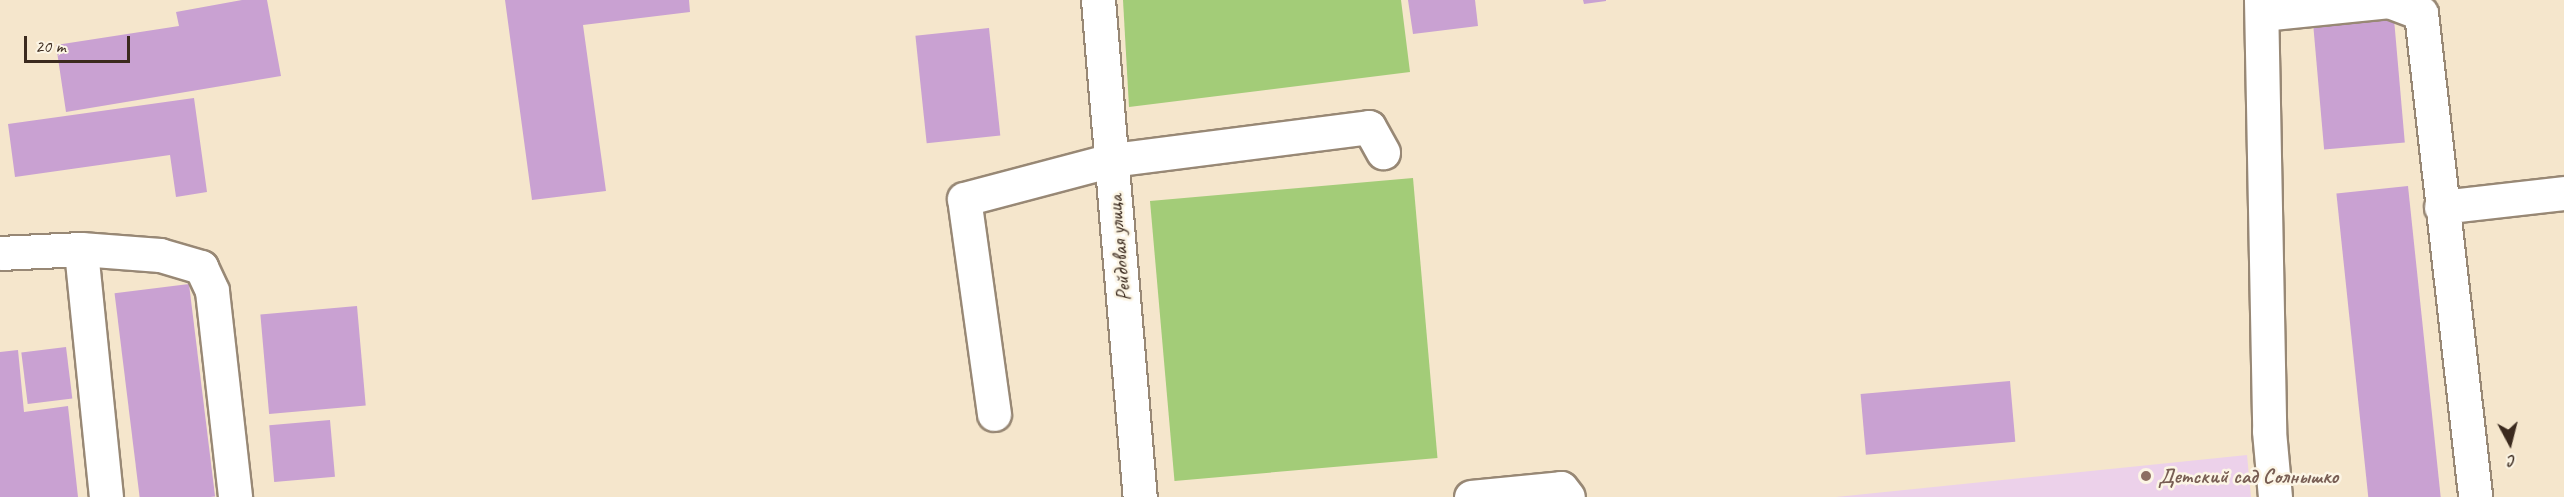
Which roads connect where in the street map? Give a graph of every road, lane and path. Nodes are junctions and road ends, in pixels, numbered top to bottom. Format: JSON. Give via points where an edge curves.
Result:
{"nodes":[{"id":1,"x":1098,"y":0,"type":"edge"},
{"id":2,"x":2261,"y":7,"type":"edge"},
{"id":3,"x":1383,"y":152,"type":"dead end"},
{"id":4,"x":1112,"y":160,"type":"junction"},
{"id":5,"x":2564,"y":193,"type":"edge"},
{"id":6,"x":2441,"y":207,"type":"junction"},
{"id":7,"x":81,"y":249,"type":"junction"},
{"id":8,"x":0,"y":253,"type":"edge"},
{"id":9,"x":994,"y":414,"type":"dead end"},
{"id":10,"x":106,"y":497,"type":"edge"},
{"id":11,"x":235,"y":497,"type":"edge"},
{"id":12,"x":1140,"y":497,"type":"edge"},
{"id":13,"x":1471,"y":497,"type":"edge"},
{"id":14,"x":1568,"y":497,"type":"edge"},
{"id":15,"x":2275,"y":497,"type":"edge"},
{"id":16,"x":2475,"y":497,"type":"edge"}],
"edges":[{"from":1,"to":4,"type":"street","name":"Рейдовая улица"},
{"from":2,"to":6,"type":"street","via":[[2389,1],[2421,13]]},
{"from":2,"to":15,"type":"street","via":[[2269,431]]},
{"from":3,"to":4,"type":"street","via":[[1370,127]]},
{"from":4,"to":9,"type":"street","via":[[964,199]]},
{"from":4,"to":12,"type":"street","name":"Рейдовая улица"},
{"from":5,"to":6,"type":"street"},
{"from":6,"to":16,"type":"street"},
{"from":7,"to":8,"type":"street"},
{"from":7,"to":10,"type":"street"},
{"from":7,"to":11,"type":"street","via":[[160,255],[201,267],[212,291]]},
{"from":13,"to":14,"type":"street","via":[[1561,488]]}]}
